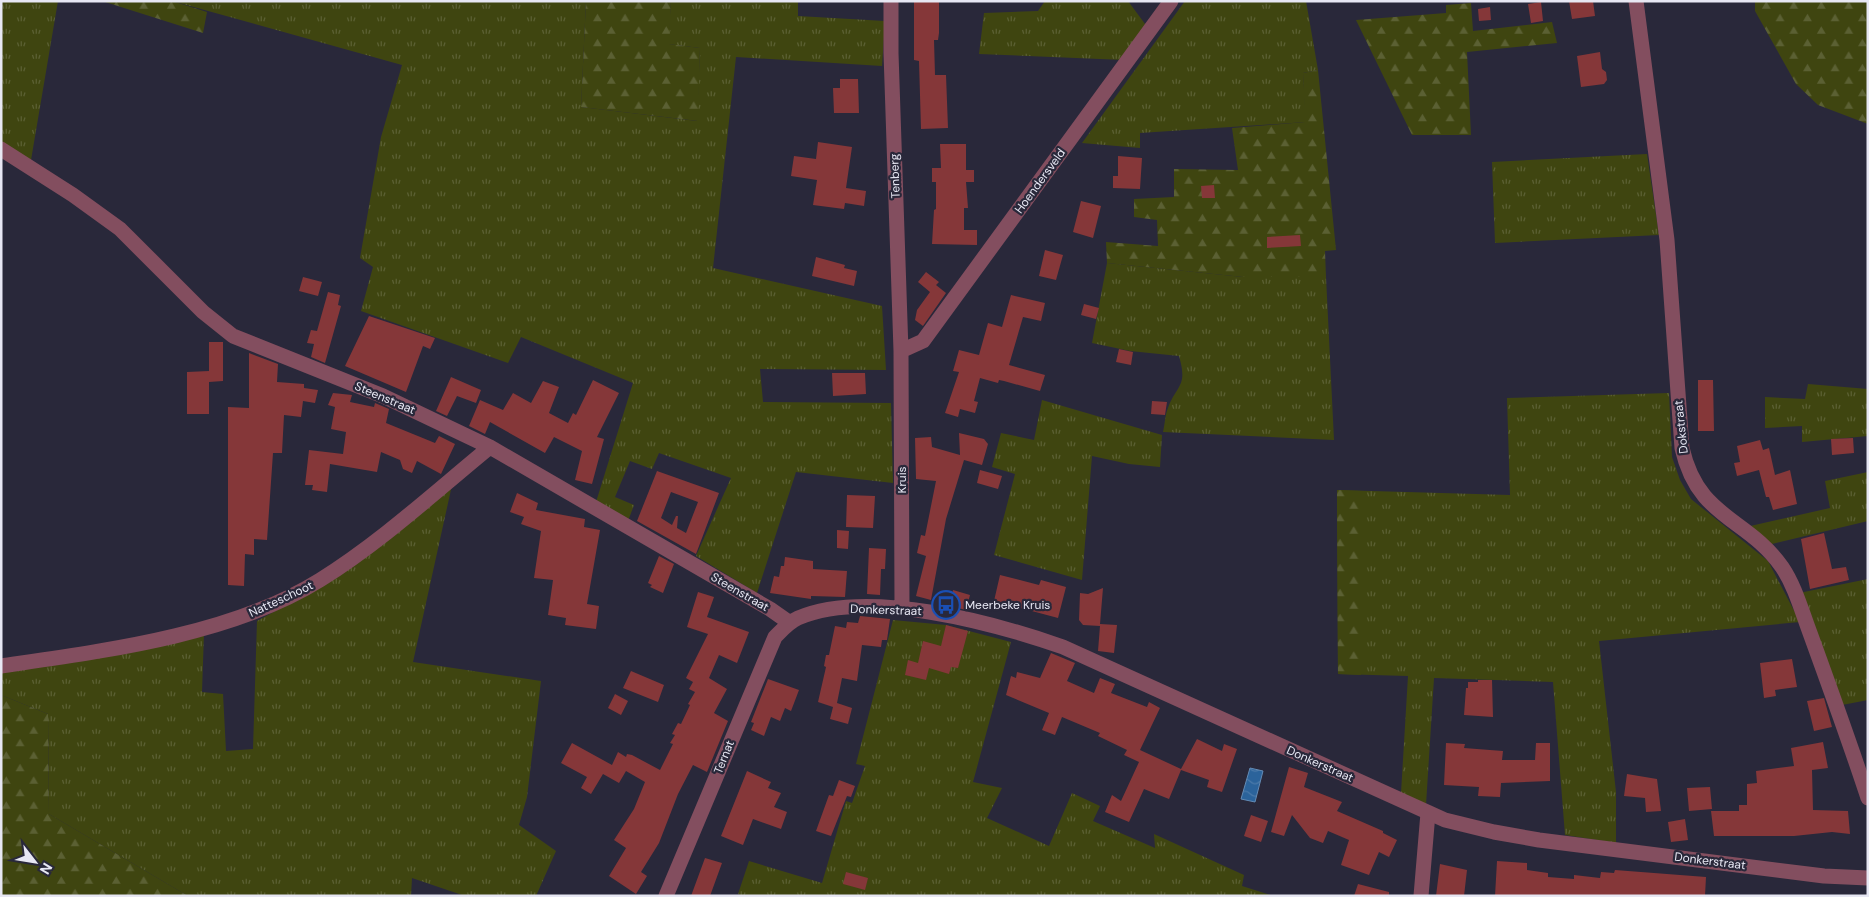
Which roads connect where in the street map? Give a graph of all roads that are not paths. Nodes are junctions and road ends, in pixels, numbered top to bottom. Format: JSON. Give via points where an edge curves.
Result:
{"nodes":[{"id":1,"x":892,"y":1,"type":"edge"},
{"id":2,"x":1171,"y":1,"type":"edge"},
{"id":3,"x":1636,"y":1,"type":"edge"},
{"id":4,"x":1,"y":149,"type":"edge"},
{"id":5,"x":902,"y":351,"type":"junction"},
{"id":6,"x":490,"y":447,"type":"junction"},
{"id":7,"x":902,"y":608,"type":"junction"},
{"id":8,"x":790,"y":623,"type":"junction"},
{"id":9,"x":1,"y":666,"type":"edge"},
{"id":10,"x":1868,"y":798,"type":"edge"},
{"id":11,"x":1428,"y":814,"type":"junction"},
{"id":12,"x":1868,"y":878,"type":"edge"},
{"id":13,"x":666,"y":896,"type":"edge"},
{"id":14,"x":1421,"y":896,"type":"edge"}],
"edges":[{"from":1,"to":5,"type":"street","name":"Tenberg"},
{"from":2,"to":5,"type":"street","name":"Hoendersveld","via":[[923,341]]},
{"from":3,"to":10,"type":"street","name":"Dokstraat","via":[[1667,240],[1686,466],[1707,501],[1765,548],[1783,568],[1842,718]]},
{"from":4,"to":6,"type":"street","name":"Steenstraat","via":[[120,229],[203,312],[233,336],[383,396]]},
{"from":5,"to":7,"type":"street","name":"Kruis"},
{"from":6,"to":8,"type":"street","name":"Steenstraat"},
{"from":6,"to":9,"type":"street","name":"Natteschoot","via":[[362,552],[320,581],[266,608],[205,628],[104,650]]},
{"from":7,"to":8,"type":"street","name":"Donkerstraat","via":[[861,607],[818,612]]},
{"from":7,"to":11,"type":"street","name":"Donkerstraat","via":[[953,616],[1063,646]]},
{"from":8,"to":13,"type":"street","name":"Ternat","via":[[775,638],[769,650]]},
{"from":11,"to":12,"type":"street","name":"Donkerstraat","via":[[1539,840],[1824,876]]},
{"from":11,"to":14,"type":"street"}]}
